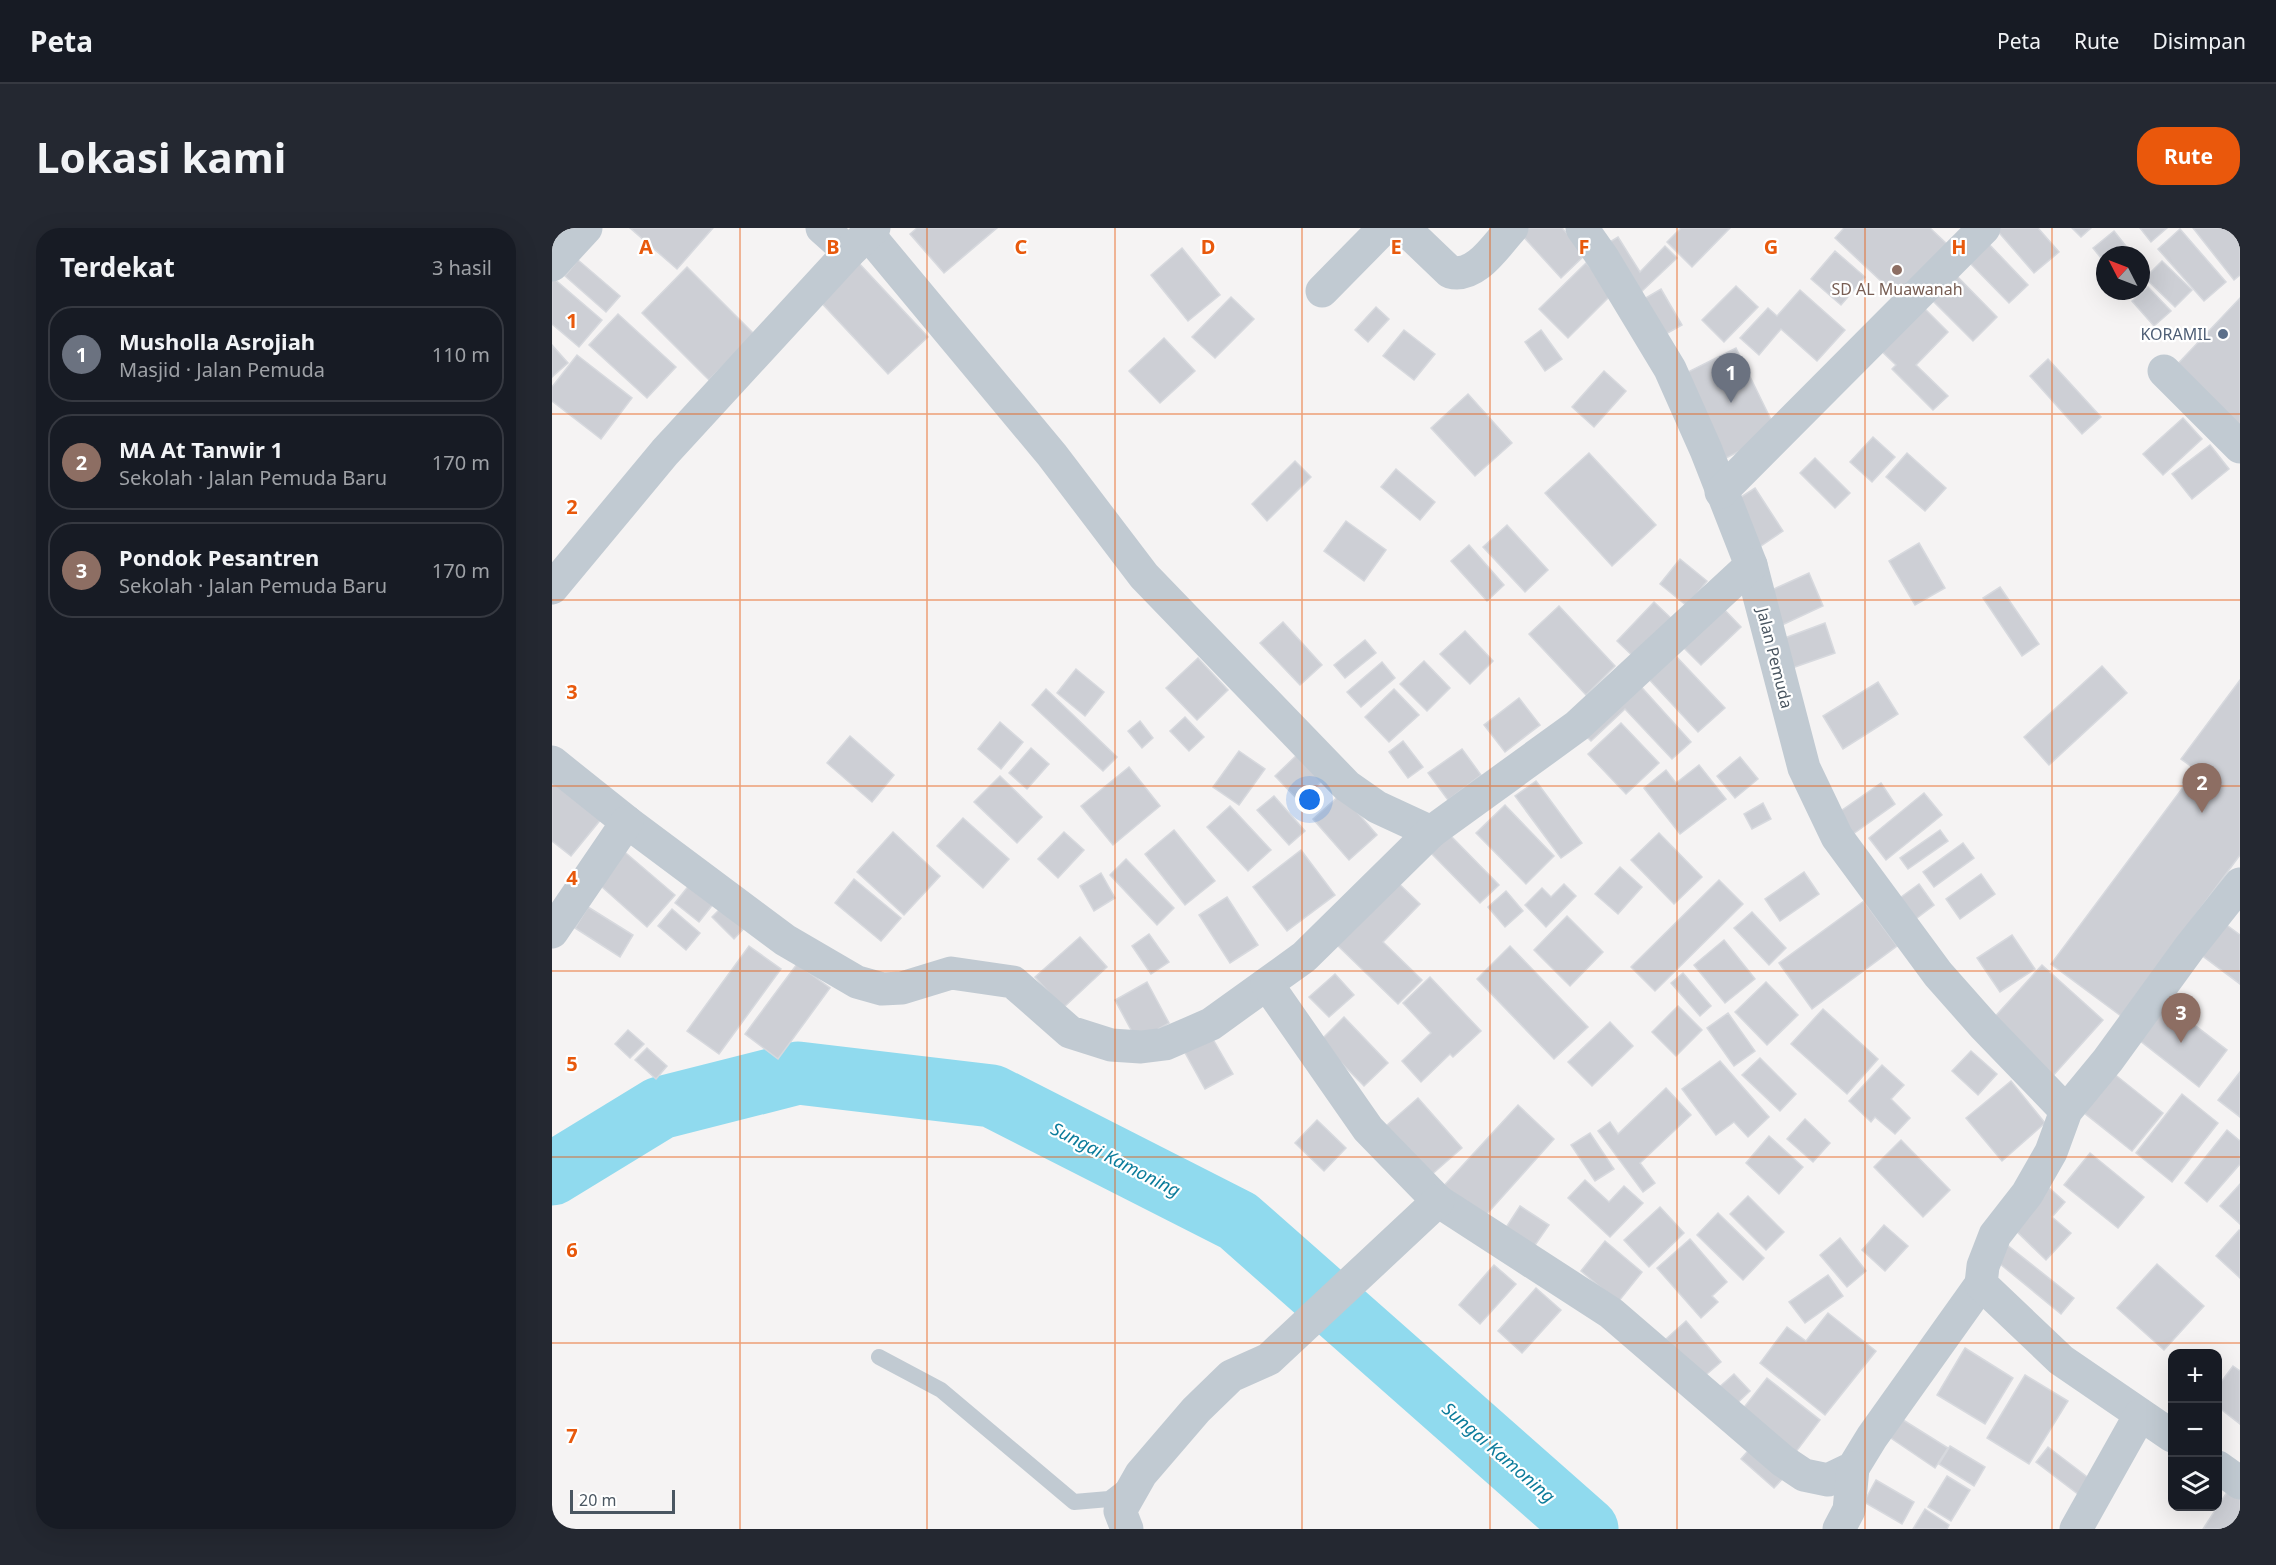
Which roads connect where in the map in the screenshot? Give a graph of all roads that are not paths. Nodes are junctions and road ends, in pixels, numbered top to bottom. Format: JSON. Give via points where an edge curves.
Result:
{"nodes":[{"id":1,"x":586,"y":228,"type":"edge"},
{"id":2,"x":822,"y":228,"type":"edge"},
{"id":3,"x":1384,"y":228,"type":"edge"},
{"id":4,"x":1404,"y":228,"type":"edge"},
{"id":5,"x":1512,"y":228,"type":"edge"},
{"id":6,"x":1582,"y":228,"type":"edge"},
{"id":7,"x":1984,"y":228,"type":"edge"},
{"id":8,"x":863,"y":238,"type":"edge"},
{"id":9,"x":552,"y":265,"type":"edge"},
{"id":10,"x":1322,"y":291,"type":"dead end"},
{"id":11,"x":2164,"y":371,"type":"dead end"},
{"id":12,"x":2240,"y":447,"type":"edge"},
{"id":13,"x":1721,"y":492,"type":"junction"},
{"id":14,"x":1751,"y":565,"type":"junction"},
{"id":15,"x":552,"y":588,"type":"edge"},
{"id":16,"x":552,"y":762,"type":"edge"},
{"id":17,"x":627,"y":822,"type":"junction"},
{"id":18,"x":1431,"y":832,"type":"junction"},
{"id":19,"x":2240,"y":884,"type":"edge"},
{"id":20,"x":552,"y":932,"type":"edge"},
{"id":21,"x":1267,"y":984,"type":"junction"},
{"id":22,"x":2066,"y":1111,"type":"junction"},
{"id":23,"x":1438,"y":1201,"type":"junction"},
{"id":24,"x":1981,"y":1284,"type":"junction"},
{"id":25,"x":879,"y":1357,"type":"dead end"},
{"id":26,"x":2140,"y":1415,"type":"junction"},
{"id":27,"x":2168,"y":1433,"type":"edge"},
{"id":28,"x":1853,"y":1468,"type":"junction"},
{"id":29,"x":2222,"y":1470,"type":"edge"},
{"id":30,"x":1141,"y":1474,"type":"junction"},
{"id":31,"x":2240,"y":1483,"type":"edge"},
{"id":32,"x":1127,"y":1529,"type":"edge"},
{"id":33,"x":1839,"y":1529,"type":"edge"},
{"id":34,"x":2076,"y":1529,"type":"edge"}],
"edges":[{"from":1,"to":9,"type":"street"},
{"from":2,"to":8,"type":"street"},
{"from":3,"to":10,"type":"street"},
{"from":4,"to":5,"type":"street","via":[[1455,273],[1478,264]]},
{"from":6,"to":13,"type":"street","name":"Jalan Pemuda","via":[[1670,369]]},
{"from":7,"to":13,"type":"street"},
{"from":8,"to":15,"type":"street","via":[[665,452]]},
{"from":8,"to":18,"type":"street","via":[[1052,455],[1144,576],[1347,786],[1377,807]]},
{"from":11,"to":12,"type":"street"},
{"from":13,"to":14,"type":"street","name":"Jalan Pemuda"},
{"from":14,"to":18,"type":"street","via":[[1577,726]]},
{"from":14,"to":22,"type":"street","name":"Jalan Pemuda","via":[[1804,768],[1837,837],[1938,974]]},
{"from":16,"to":17,"type":"street"},
{"from":17,"to":20,"type":"street"},
{"from":17,"to":21,"type":"street","via":[[785,940],[857,982],[882,989],[902,988],[951,973],[1013,982],[1070,1032],[1111,1045],[1141,1047],[1165,1044],[1211,1024]]},
{"from":18,"to":21,"type":"street","via":[[1304,957]]},
{"from":19,"to":22,"type":"street"},
{"from":21,"to":23,"type":"street","via":[[1368,1129]]},
{"from":22,"to":24,"type":"street","via":[[2051,1152],[1995,1235],[1983,1266]]},
{"from":23,"to":28,"type":"street","via":[[1611,1313],[1804,1475],[1828,1480]]},
{"from":23,"to":30,"type":"street","via":[[1269,1359],[1231,1376]]},
{"from":24,"to":26,"type":"street","via":[[2061,1360]]},
{"from":24,"to":28,"type":"street"},
{"from":25,"to":30,"type":"lane","via":[[941,1390],[1074,1502],[1109,1499]]},
{"from":26,"to":27,"type":"street"},
{"from":26,"to":34,"type":"street"},
{"from":28,"to":33,"type":"street","via":[[1849,1510]]},
{"from":29,"to":31,"type":"street"},
{"from":30,"to":32,"type":"street","via":[[1120,1510]]}]}
